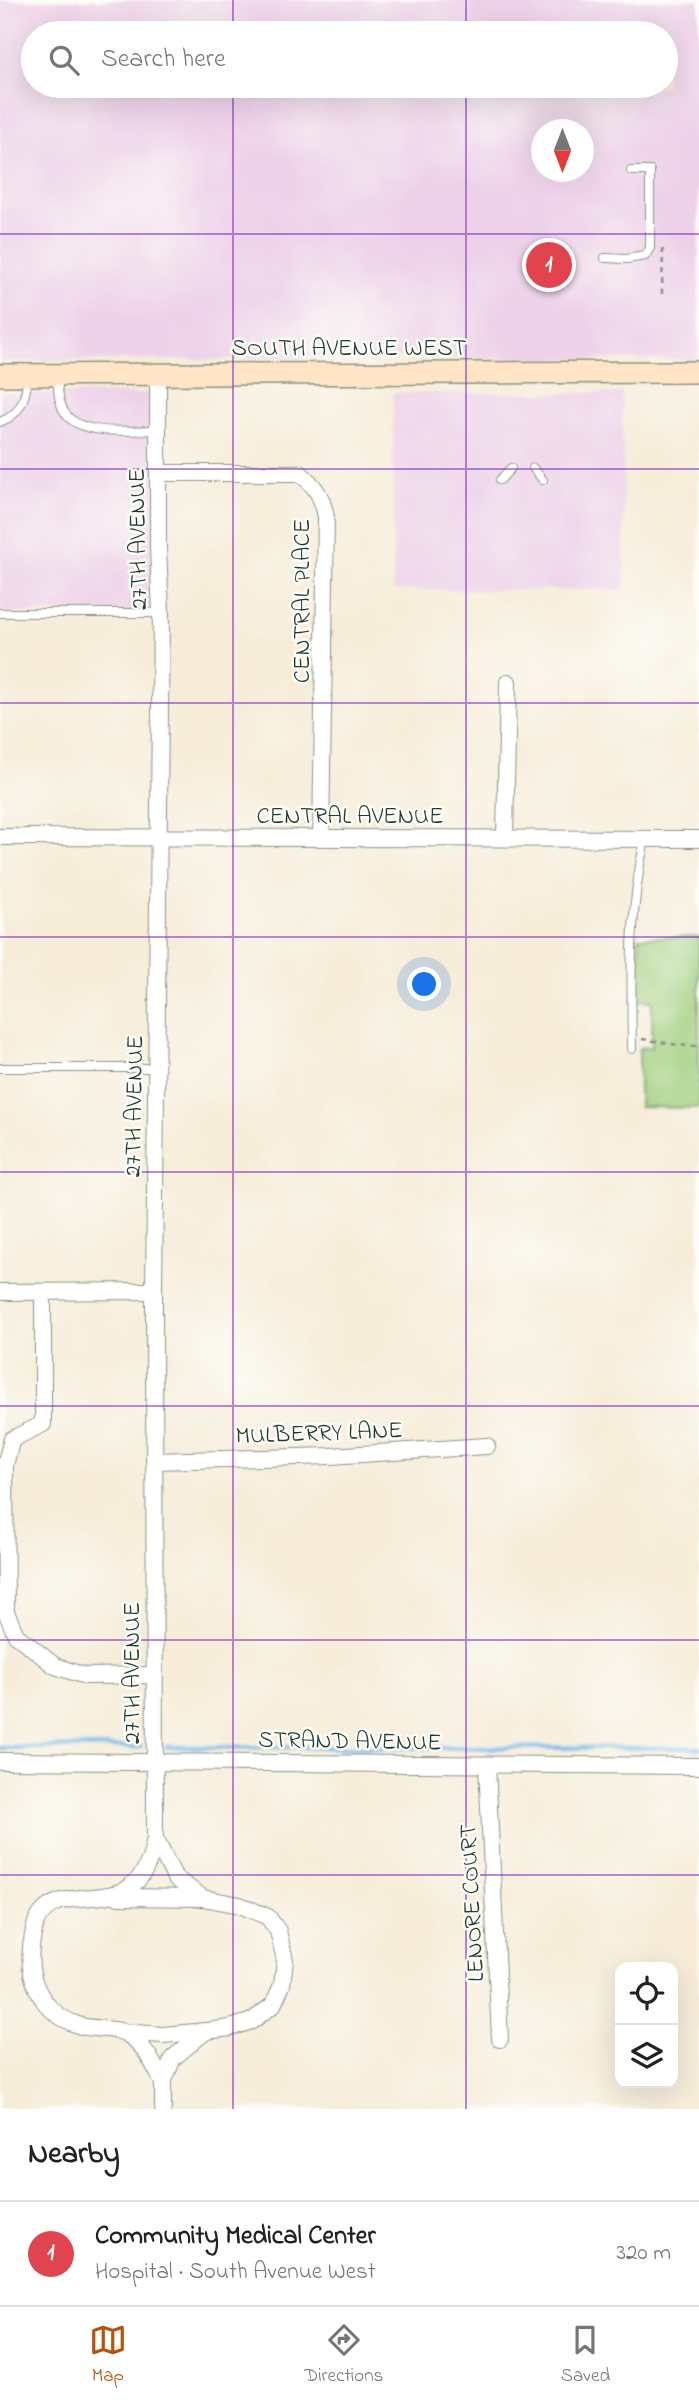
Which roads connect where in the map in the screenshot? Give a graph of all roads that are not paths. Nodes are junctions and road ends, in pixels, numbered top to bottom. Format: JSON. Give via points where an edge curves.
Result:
{"nodes":[{"id":1,"x":631,"y":171,"type":"dead end"},
{"id":2,"x":606,"y":258,"type":"dead end"},
{"id":3,"x":699,"y":372,"type":"edge"},
{"id":4,"x":158,"y":374,"type":"junction"},
{"id":5,"x":28,"y":375,"type":"junction"},
{"id":6,"x":57,"y":375,"type":"junction"},
{"id":7,"x":0,"y":376,"type":"edge"},
{"id":8,"x":0,"y":422,"type":"edge"},
{"id":9,"x":158,"y":430,"type":"junction"},
{"id":10,"x":512,"y":468,"type":"dead end"},
{"id":11,"x":533,"y":468,"type":"dead end"},
{"id":12,"x":159,"y":473,"type":"junction"},
{"id":13,"x":500,"y":480,"type":"dead end"},
{"id":14,"x":543,"y":480,"type":"dead end"},
{"id":15,"x":0,"y":613,"type":"edge"},
{"id":16,"x":161,"y":613,"type":"junction"},
{"id":17,"x":508,"y":682,"type":"dead end"},
{"id":18,"x":0,"y":837,"type":"edge"},
{"id":19,"x":157,"y":837,"type":"junction"},
{"id":20,"x":321,"y":837,"type":"junction"},
{"id":21,"x":505,"y":838,"type":"junction"},
{"id":22,"x":645,"y":839,"type":"junction"},
{"id":23,"x":699,"y":839,"type":"edge"},
{"id":24,"x":632,"y":1049,"type":"dead end"},
{"id":25,"x":0,"y":1068,"type":"edge"},
{"id":26,"x":156,"y":1068,"type":"junction"},
{"id":27,"x":0,"y":1292,"type":"edge"},
{"id":28,"x":43,"y":1292,"type":"junction"},
{"id":29,"x":154,"y":1292,"type":"junction"},
{"id":30,"x":487,"y":1447,"type":"dead end"},
{"id":31,"x":153,"y":1461,"type":"junction"},
{"id":32,"x":153,"y":1675,"type":"junction"},
{"id":33,"x":154,"y":1760,"type":"junction"},
{"id":34,"x":0,"y":1761,"type":"edge"},
{"id":35,"x":487,"y":1765,"type":"junction"},
{"id":36,"x":699,"y":1766,"type":"edge"},
{"id":37,"x":155,"y":1838,"type":"junction"},
{"id":38,"x":112,"y":1897,"type":"junction"},
{"id":39,"x":202,"y":1898,"type":"junction"},
{"id":40,"x":206,"y":2031,"type":"junction"},
{"id":41,"x":123,"y":2032,"type":"junction"},
{"id":42,"x":500,"y":2039,"type":"dead end"},
{"id":43,"x":163,"y":2083,"type":"junction"},
{"id":44,"x":163,"y":2109,"type":"edge"}],
"edges":[{"from":1,"to":2,"type":"lane","via":[[650,171],[650,248],[637,258]]},
{"from":3,"to":4,"type":"street","name":"SOUTH AVENUE WEST"},
{"from":4,"to":6,"type":"street","name":"SOUTH AVENUE WEST"},
{"from":4,"to":9,"type":"street","name":"27TH AVENUE"},
{"from":5,"to":6,"type":"street","name":"SOUTH AVENUE WEST"},
{"from":5,"to":7,"type":"street","name":"SOUTH AVENUE WEST"},
{"from":5,"to":8,"type":"lane","via":[[22,405]]},
{"from":6,"to":9,"type":"lane","via":[[64,412],[75,423],[111,430]]},
{"from":9,"to":12,"type":"street","name":"27TH AVENUE"},
{"from":10,"to":13,"type":"lane"},
{"from":11,"to":14,"type":"lane"},
{"from":12,"to":16,"type":"street","name":"27TH AVENUE"},
{"from":12,"to":20,"type":"street","name":"CENTRAL PLACE","via":[[300,473],[322,497],[326,517]]},
{"from":15,"to":16,"type":"lane"},
{"from":16,"to":19,"type":"street","name":"27TH AVENUE"},
{"from":17,"to":21,"type":"street"},
{"from":18,"to":19,"type":"street","name":"CENTRAL AVENUE"},
{"from":19,"to":20,"type":"street","name":"CENTRAL AVENUE"},
{"from":19,"to":26,"type":"street","name":"27TH AVENUE"},
{"from":20,"to":21,"type":"street","name":"CENTRAL AVENUE"},
{"from":21,"to":22,"type":"street","name":"CENTRAL AVENUE"},
{"from":22,"to":23,"type":"street","name":"CENTRAL AVENUE"},
{"from":22,"to":24,"type":"lane","via":[[631,927]]},
{"from":25,"to":26,"type":"lane"},
{"from":26,"to":29,"type":"street","name":"27TH AVENUE"},
{"from":27,"to":28,"type":"street"},
{"from":28,"to":29,"type":"street"},
{"from":28,"to":32,"type":"street","via":[[43,1424],[12,1439],[5,1465],[6,1612],[16,1635],[55,1666],[85,1676]]},
{"from":29,"to":31,"type":"street","name":"27TH AVENUE"},
{"from":30,"to":31,"type":"street","name":"MULBERRY LANE"},
{"from":31,"to":32,"type":"street","name":"27TH AVENUE"},
{"from":32,"to":33,"type":"street","name":"27TH AVENUE"},
{"from":33,"to":34,"type":"street","name":"STRAND AVENUE"},
{"from":33,"to":35,"type":"street","name":"STRAND AVENUE"},
{"from":33,"to":37,"type":"street","name":"27TH AVENUE"},
{"from":35,"to":36,"type":"street","name":"STRAND AVENUE"},
{"from":35,"to":42,"type":"street","name":"LENORE COURT"},
{"from":37,"to":38,"type":"street","name":"27TH AVENUE","via":[[148,1864],[135,1885]]},
{"from":37,"to":39,"type":"street","name":"27TH AVENUE","via":[[175,1878]]},
{"from":38,"to":39,"type":"street","name":"27TH AVENUE"},
{"from":38,"to":41,"type":"street","name":"27TH AVENUE","via":[[60,1901],[46,1909],[37,1920],[29,1952],[32,1978],[44,2004],[58,2016],[79,2026]]},
{"from":39,"to":40,"type":"street","name":"27TH AVENUE","via":[[240,1905],[268,1917],[278,1931],[285,1960],[282,1985],[273,2005],[251,2021]]},
{"from":40,"to":41,"type":"street","name":"27TH AVENUE"},
{"from":40,"to":43,"type":"street","name":"27TH AVENUE","via":[[173,2058]]},
{"from":41,"to":43,"type":"street","name":"27TH AVENUE","via":[[147,2052]]},
{"from":43,"to":44,"type":"street","name":"27TH AVENUE"}]}
